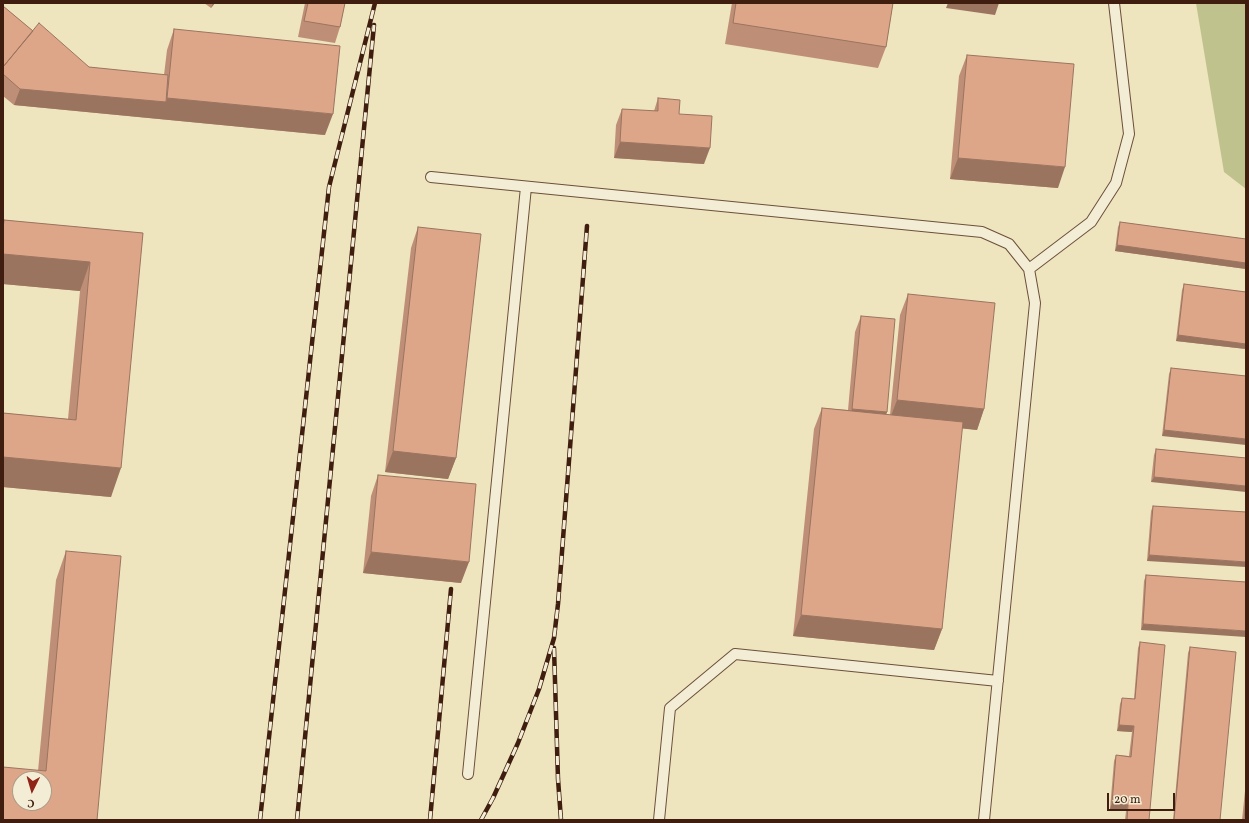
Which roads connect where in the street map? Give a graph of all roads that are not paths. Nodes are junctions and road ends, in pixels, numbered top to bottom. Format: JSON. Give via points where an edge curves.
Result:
{"nodes":[{"id":1,"x":1114,"y":3,"type":"edge"},
{"id":2,"x":431,"y":177,"type":"dead end"},
{"id":3,"x":526,"y":187,"type":"junction"},
{"id":4,"x":1029,"y":269,"type":"junction"},
{"id":5,"x":998,"y":681,"type":"junction"},
{"id":6,"x":468,"y":774,"type":"dead end"},
{"id":7,"x":659,"y":820,"type":"edge"},
{"id":8,"x":984,"y":820,"type":"edge"}],
"edges":[{"from":1,"to":4,"type":"lane","via":[[1130,134],[1116,183],[1091,222]]},
{"from":2,"to":3,"type":"lane"},
{"from":3,"to":4,"type":"lane","via":[[982,232],[1009,244]]},
{"from":3,"to":6,"type":"lane"},
{"from":4,"to":5,"type":"lane","via":[[1035,303]]},
{"from":5,"to":7,"type":"lane","via":[[735,654],[670,708]]},
{"from":5,"to":8,"type":"lane"}]}
